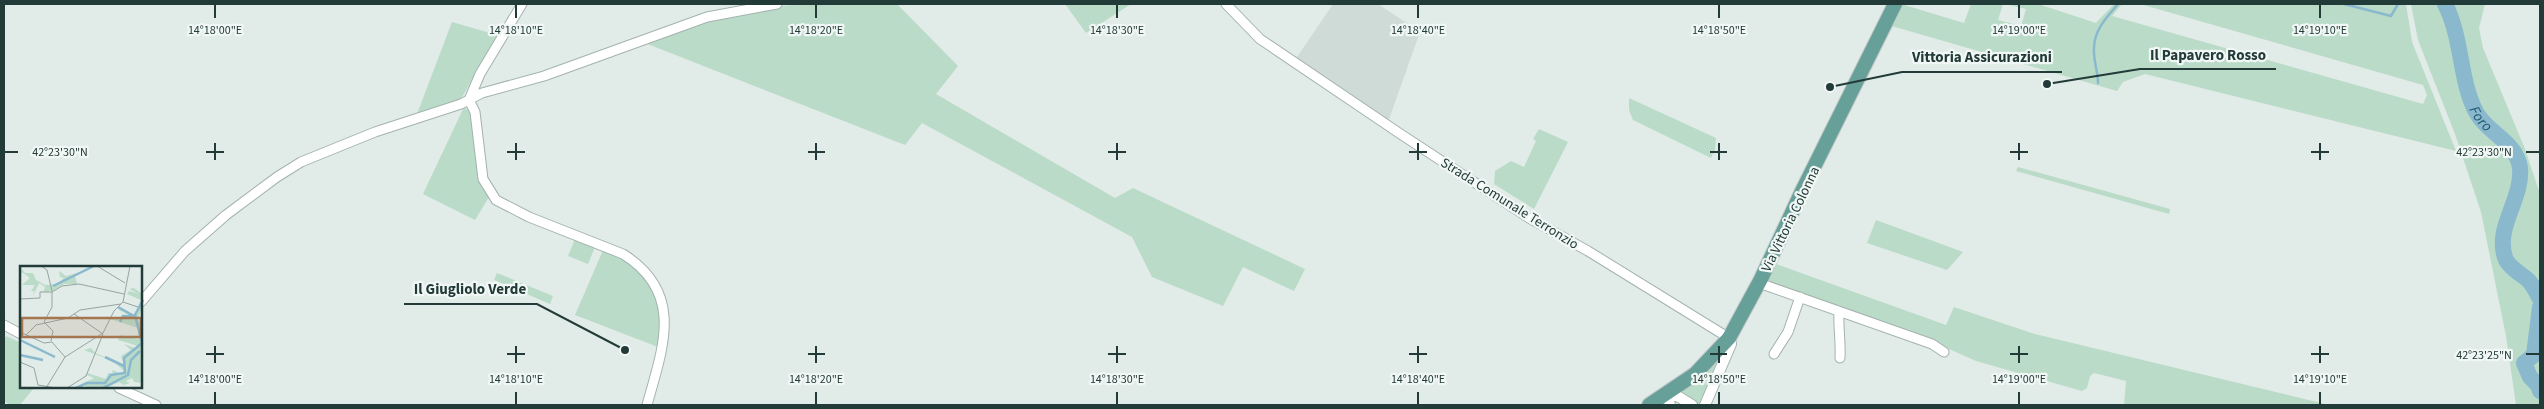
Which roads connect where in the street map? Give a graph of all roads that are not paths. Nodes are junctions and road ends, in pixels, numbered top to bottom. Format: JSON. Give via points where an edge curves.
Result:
{"nodes":[{"id":1,"x":522,"y":4,"type":"edge"},
{"id":2,"x":777,"y":4,"type":"edge"},
{"id":3,"x":1226,"y":4,"type":"edge"},
{"id":4,"x":1895,"y":4,"type":"edge"},
{"id":5,"x":469,"y":100,"type":"junction"},
{"id":6,"x":1759,"y":282,"type":"junction"},
{"id":7,"x":1800,"y":297,"type":"junction"},
{"id":8,"x":142,"y":301,"type":"edge"},
{"id":9,"x":1839,"y":311,"type":"junction"},
{"id":10,"x":4,"y":324,"type":"edge"},
{"id":11,"x":20,"y":333,"type":"edge"},
{"id":12,"x":1730,"y":338,"type":"junction"},
{"id":13,"x":1944,"y":352,"type":"dead end"},
{"id":14,"x":1774,"y":354,"type":"dead end"},
{"id":15,"x":1840,"y":358,"type":"dead end"},
{"id":16,"x":121,"y":389,"type":"edge"},
{"id":17,"x":1668,"y":399,"type":"edge"},
{"id":18,"x":156,"y":405,"type":"edge"},
{"id":19,"x":647,"y":405,"type":"edge"},
{"id":20,"x":1649,"y":405,"type":"edge"},
{"id":21,"x":1692,"y":405,"type":"edge"},
{"id":22,"x":1705,"y":405,"type":"edge"}],
"edges":[{"from":1,"to":5,"type":"street","via":[[480,74]]},
{"from":2,"to":5,"type":"street","via":[[707,18]]},
{"from":3,"to":12,"type":"street","name":"Strada Comunale Terronzio","via":[[1260,39],[1402,136],[1529,218]]},
{"from":4,"to":6,"type":"main road","name":"Via Vittoria Colonna"},
{"from":5,"to":8,"type":"street","via":[[376,132],[290,168],[226,215],[185,251]]},
{"from":5,"to":19,"type":"street","via":[[475,112],[483,179],[496,200],[529,217],[623,254],[645,270],[656,285],[663,303],[664,333],[658,370]]},
{"from":6,"to":7,"type":"street"},
{"from":6,"to":12,"type":"main road","name":"Via Vittoria Colonna"},
{"from":7,"to":9,"type":"street"},
{"from":7,"to":14,"type":"street","via":[[1788,332]]},
{"from":9,"to":13,"type":"street","via":[[1932,344]]},
{"from":9,"to":15,"type":"street"},
{"from":10,"to":11,"type":"street"},
{"from":12,"to":17,"type":"main road","name":"Via Vittoria Colonna"},
{"from":12,"to":22,"type":"street","via":[[1731,344]]},
{"from":16,"to":18,"type":"street"},
{"from":17,"to":20,"type":"main road","name":"Via Vittoria Colonna"},
{"from":17,"to":21,"type":"street","via":[[1679,397]]}]}
